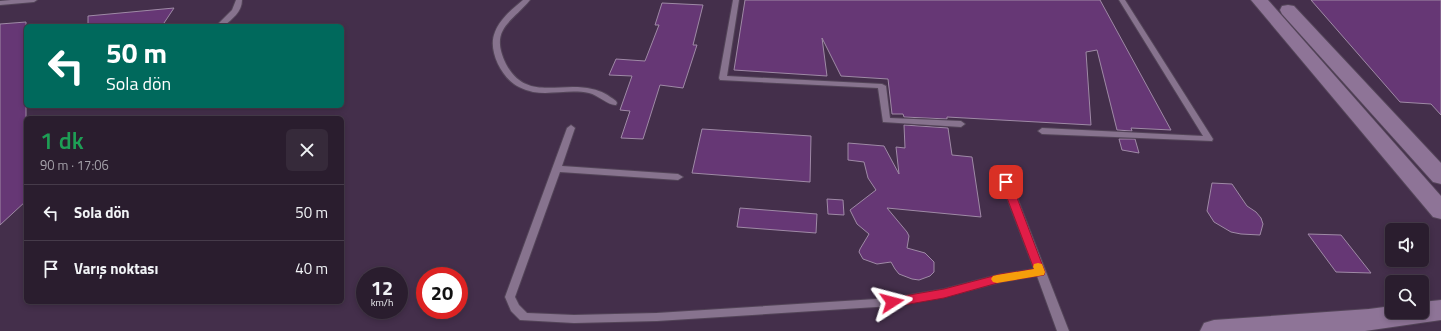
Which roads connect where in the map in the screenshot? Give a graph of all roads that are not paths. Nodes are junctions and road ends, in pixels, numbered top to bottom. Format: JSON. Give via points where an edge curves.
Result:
{"nodes":[{"id":1,"x":34,"y":0,"type":"edge"},
{"id":2,"x":239,"y":0,"type":"edge"},
{"id":3,"x":527,"y":0,"type":"edge"},
{"id":4,"x":736,"y":0,"type":"edge"},
{"id":5,"x":1122,"y":0,"type":"edge"},
{"id":6,"x":1259,"y":0,"type":"edge"},
{"id":7,"x":1278,"y":0,"type":"edge"},
{"id":8,"x":0,"y":3,"type":"edge"},
{"id":9,"x":222,"y":24,"type":"edge"},
{"id":10,"x":613,"y":103,"type":"dead end"},
{"id":11,"x":961,"y":124,"type":"dead end"},
{"id":12,"x":571,"y":128,"type":"dead end"},
{"id":13,"x":1042,"y":131,"type":"dead end"},
{"id":14,"x":556,"y":169,"type":"junction"},
{"id":15,"x":678,"y":177,"type":"dead end"},
{"id":16,"x":1441,"y":177,"type":"edge"},
{"id":17,"x":1006,"y":182,"type":"dead end"},
{"id":18,"x":1441,"y":212,"type":"edge"},
{"id":19,"x":1040,"y":272,"type":"junction"},
{"id":20,"x":1441,"y":310,"type":"edge"},
{"id":21,"x":1063,"y":331,"type":"edge"},
{"id":22,"x":1214,"y":331,"type":"edge"}],
"edges":[{"from":1,"to":8,"type":"lane"},
{"from":2,"to":9,"type":"lane","via":[[240,4],[236,10]]},
{"from":3,"to":10,"type":"lane","via":[[502,26],[496,37],[496,48],[510,77],[518,84],[540,90],[597,92]]},
{"from":4,"to":11,"type":"lane","via":[[723,78],[882,86],[886,120]]},
{"from":5,"to":13,"type":"lane","via":[[1209,139]]},
{"from":6,"to":18,"type":"street"},
{"from":7,"to":16,"type":"street"},
{"from":12,"to":14,"type":"lane"},
{"from":14,"to":15,"type":"lane"},
{"from":14,"to":19,"type":"lane","via":[[510,297],[514,308],[524,317],[657,317],[892,302]]},
{"from":17,"to":19,"type":"lane"},
{"from":19,"to":21,"type":"lane"},
{"from":20,"to":22,"type":"street","via":[[1369,320]]}]}
